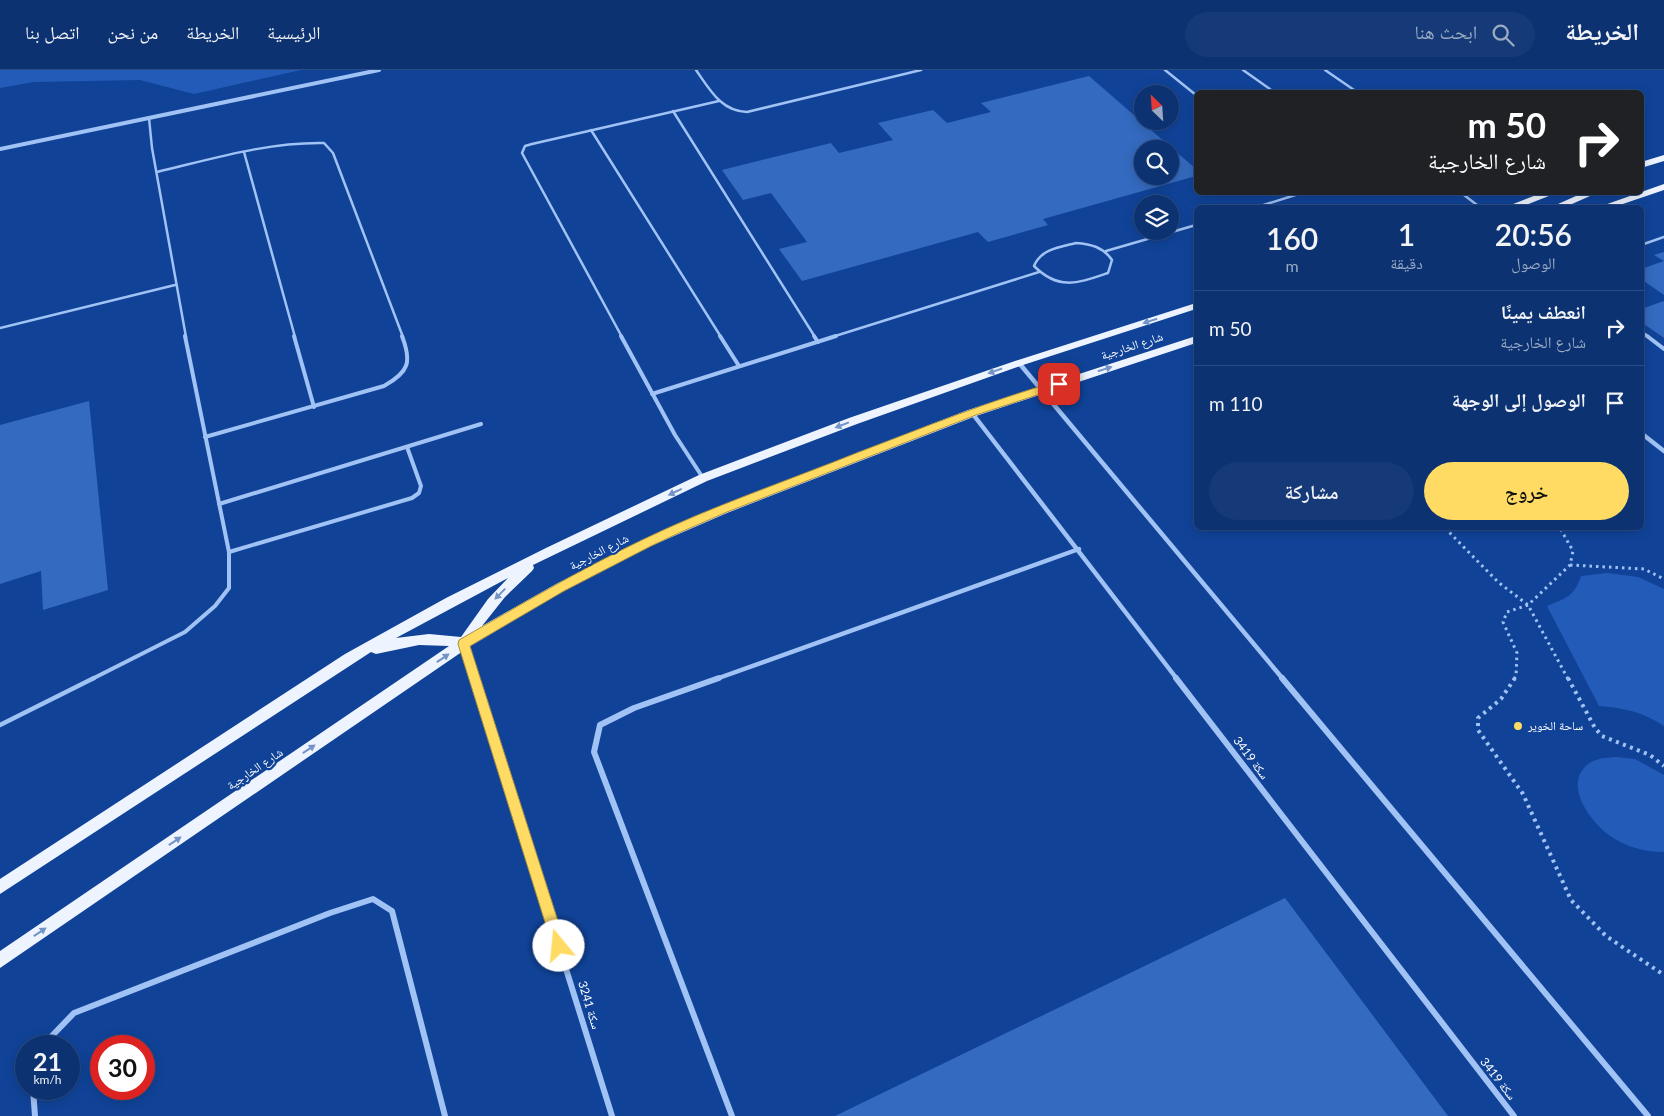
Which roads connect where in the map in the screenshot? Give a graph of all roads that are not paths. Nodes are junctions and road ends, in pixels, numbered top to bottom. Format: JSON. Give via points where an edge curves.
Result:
{"nodes":[{"id":1,"x":379,"y":70,"type":"edge"},
{"id":2,"x":696,"y":70,"type":"edge"},
{"id":3,"x":921,"y":70,"type":"edge"},
{"id":4,"x":1164,"y":70,"type":"edge"},
{"id":5,"x":1243,"y":70,"type":"edge"},
{"id":6,"x":1325,"y":70,"type":"edge"},
{"id":7,"x":1271,"y":90,"type":"edge"},
{"id":8,"x":1354,"y":90,"type":"edge"},
{"id":9,"x":1194,"y":93,"type":"edge"},
{"id":10,"x":718,"y":100,"type":"junction"},
{"id":11,"x":673,"y":111,"type":"junction"},
{"id":12,"x":149,"y":118,"type":"junction"},
{"id":13,"x":592,"y":130,"type":"junction"},
{"id":14,"x":0,"y":149,"type":"edge"},
{"id":15,"x":244,"y":152,"type":"junction"},
{"id":16,"x":1664,"y":158,"type":"edge"},
{"id":17,"x":1651,"y":162,"type":"junction"},
{"id":18,"x":1644,"y":164,"type":"edge"},
{"id":19,"x":1664,"y":164,"type":"edge"},
{"id":20,"x":157,"y":172,"type":"junction"},
{"id":21,"x":1664,"y":187,"type":"edge"},
{"id":22,"x":1644,"y":194,"type":"edge"},
{"id":23,"x":1295,"y":195,"type":"edge"},
{"id":24,"x":1464,"y":195,"type":"edge"},
{"id":25,"x":1546,"y":195,"type":"edge"},
{"id":26,"x":1586,"y":195,"type":"edge"},
{"id":27,"x":1640,"y":195,"type":"edge"},
{"id":28,"x":1264,"y":205,"type":"edge"},
{"id":29,"x":1477,"y":205,"type":"edge"},
{"id":30,"x":1516,"y":205,"type":"edge"},
{"id":31,"x":1561,"y":205,"type":"edge"},
{"id":32,"x":1609,"y":205,"type":"edge"},
{"id":33,"x":1194,"y":226,"type":"edge"},
{"id":34,"x":1664,"y":237,"type":"edge"},
{"id":35,"x":1644,"y":244,"type":"edge"},
{"id":36,"x":1106,"y":251,"type":"junction"},
{"id":37,"x":1039,"y":272,"type":"junction"},
{"id":38,"x":175,"y":285,"type":"junction"},
{"id":39,"x":1194,"y":307,"type":"edge"},
{"id":40,"x":0,"y":328,"type":"edge"},
{"id":41,"x":1644,"y":333,"type":"edge"},
{"id":42,"x":1194,"y":340,"type":"edge"},
{"id":43,"x":818,"y":342,"type":"junction"},
{"id":44,"x":1664,"y":349,"type":"edge"},
{"id":45,"x":1019,"y":363,"type":"junction"},
{"id":46,"x":739,"y":366,"type":"junction"},
{"id":47,"x":1042,"y":390,"type":"junction"},
{"id":48,"x":652,"y":394,"type":"junction"},
{"id":49,"x":314,"y":407,"type":"junction"},
{"id":50,"x":972,"y":413,"type":"junction"},
{"id":51,"x":481,"y":424,"type":"dead end"},
{"id":52,"x":1644,"y":435,"type":"edge"},
{"id":53,"x":204,"y":437,"type":"junction"},
{"id":54,"x":407,"y":447,"type":"junction"},
{"id":55,"x":1664,"y":452,"type":"edge"},
{"id":56,"x":703,"y":478,"type":"junction"},
{"id":57,"x":219,"y":504,"type":"junction"},
{"id":58,"x":1079,"y":549,"type":"junction"},
{"id":59,"x":550,"y":551,"type":"junction"},
{"id":60,"x":229,"y":552,"type":"junction"},
{"id":61,"x":464,"y":644,"type":"junction"},
{"id":62,"x":350,"y":658,"type":"junction"},
{"id":63,"x":0,"y":725,"type":"edge"},
{"id":64,"x":0,"y":887,"type":"edge"},
{"id":65,"x":0,"y":960,"type":"edge"},
{"id":66,"x":53,"y":1035,"type":"edge"},
{"id":67,"x":34,"y":1100,"type":"edge"},
{"id":68,"x":35,"y":1116,"type":"edge"},
{"id":69,"x":445,"y":1116,"type":"edge"},
{"id":70,"x":612,"y":1116,"type":"edge"},
{"id":71,"x":732,"y":1116,"type":"edge"},
{"id":72,"x":1514,"y":1116,"type":"edge"},
{"id":73,"x":1648,"y":1116,"type":"edge"}],
"edges":[{"from":1,"to":12,"type":"street"},
{"from":2,"to":10,"type":"lane"},
{"from":3,"to":10,"type":"lane","via":[[747,112],[729,110]]},
{"from":4,"to":9,"type":"lane"},
{"from":5,"to":7,"type":"lane"},
{"from":6,"to":8,"type":"lane"},
{"from":10,"to":11,"type":"lane"},
{"from":11,"to":13,"type":"lane"},
{"from":11,"to":43,"type":"lane"},
{"from":12,"to":14,"type":"street"},
{"from":12,"to":20,"type":"lane"},
{"from":13,"to":46,"type":"lane"},
{"from":13,"to":48,"type":"lane","via":[[532,144],[526,146],[522,153]]},
{"from":15,"to":20,"type":"lane"},
{"from":15,"to":49,"type":"lane"},
{"from":15,"to":49,"type":"lane","via":[[309,142],[324,143],[334,153],[408,351],[410,361],[406,370],[394,381],[378,389]]},
{"from":16,"to":17,"type":"main road"},
{"from":17,"to":18,"type":"main road"},
{"from":17,"to":19,"type":"main road"},
{"from":20,"to":38,"type":"lane"},
{"from":21,"to":22,"type":"main road"},
{"from":23,"to":28,"type":"lane"},
{"from":24,"to":29,"type":"lane"},
{"from":25,"to":30,"type":"main road"},
{"from":26,"to":31,"type":"main road"},
{"from":27,"to":32,"type":"main road"},
{"from":33,"to":36,"type":"lane"},
{"from":34,"to":35,"type":"lane"},
{"from":36,"to":37,"type":"lane","via":[[1076,243],[1046,252],[1036,259],[1034,266]]},
{"from":36,"to":37,"type":"lane","via":[[1112,260],[1108,273],[1062,284]]},
{"from":37,"to":43,"type":"lane"},
{"from":38,"to":40,"type":"lane"},
{"from":38,"to":53,"type":"lane"},
{"from":39,"to":45,"type":"main road","name":"شارع الخارجية","one_way":true},
{"from":41,"to":44,"type":"lane"},
{"from":47,"to":42,"type":"main road","name":"شارع الخارجية","one_way":true},
{"from":43,"to":46,"type":"lane"},
{"from":45,"to":47,"type":"street"},
{"from":45,"to":56,"type":"main road","name":"شارع الخارجية","one_way":true,"via":[[853,420]]},
{"from":46,"to":48,"type":"lane"},
{"from":47,"to":50,"type":"main road","name":"شارع الخارجية"},
{"from":47,"to":73,"type":"street"},
{"from":48,"to":56,"type":"lane"},
{"from":49,"to":53,"type":"lane"},
{"from":50,"to":58,"type":"street","name":"سكة 3419"},
{"from":50,"to":61,"type":"main road","name":"شارع الخارجية","via":[[647,543],[560,588]]},
{"from":51,"to":54,"type":"lane"},
{"from":52,"to":55,"type":"street"},
{"from":53,"to":57,"type":"lane"},
{"from":54,"to":57,"type":"lane"},
{"from":54,"to":60,"type":"lane","via":[[421,486],[419,493],[412,498]]},
{"from":56,"to":59,"type":"main road","name":"شارع الخارجية","one_way":true},
{"from":57,"to":60,"type":"lane"},
{"from":58,"to":71,"type":"street","via":[[634,708],[600,725],[594,752]]},
{"from":58,"to":72,"type":"street","name":"سكة 3419"},
{"from":59,"to":61,"type":"main road","one_way":true,"via":[[516,577],[487,608]]},
{"from":59,"to":62,"type":"main road","name":"شارع الخارجية"},
{"from":60,"to":63,"type":"lane","via":[[229,588],[215,606],[186,632]]},
{"from":61,"to":62,"type":"main road","via":[[437,638],[401,641]]},
{"from":65,"to":61,"type":"main road","name":"شارع الخارجية","one_way":true},
{"from":61,"to":70,"type":"street","name":"سكة 3241"},
{"from":62,"to":64,"type":"main road","name":"شارع الخارجية"},
{"from":66,"to":69,"type":"street","via":[[74,1013],[330,912],[373,899],[392,911]]},
{"from":67,"to":68,"type":"street"}]}
